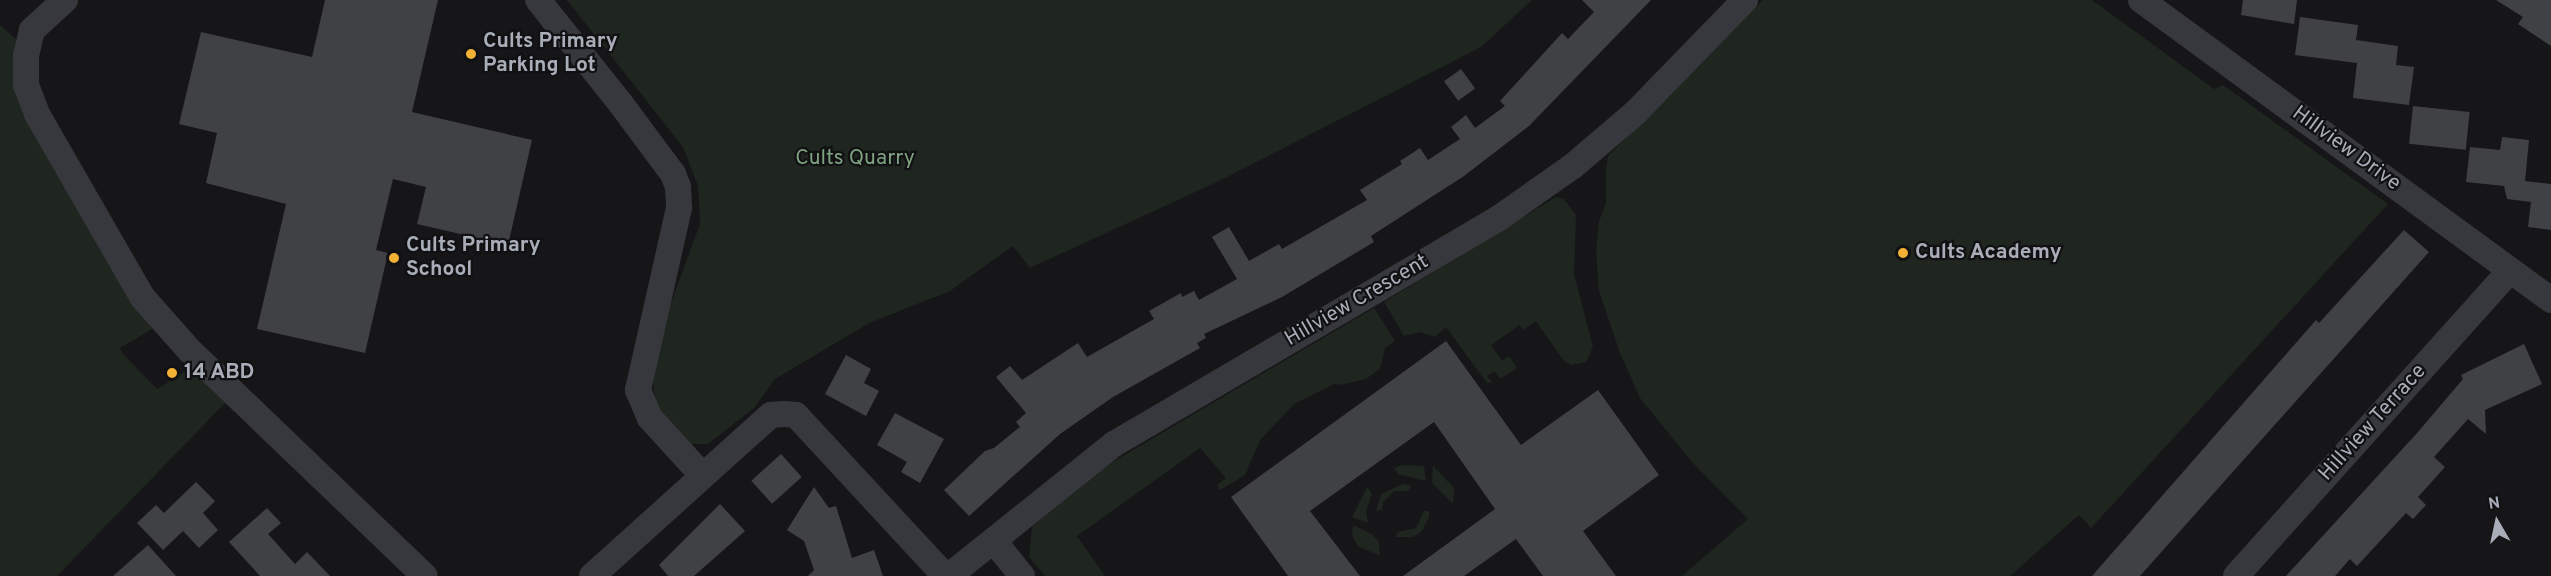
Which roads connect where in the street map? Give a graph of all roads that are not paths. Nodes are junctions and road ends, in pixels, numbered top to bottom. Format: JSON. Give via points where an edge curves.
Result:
{"nodes":[{"id":1,"x":65,"y":0,"type":"edge"},
{"id":2,"x":538,"y":0,"type":"edge"},
{"id":3,"x":1744,"y":0,"type":"edge"},
{"id":4,"x":2141,"y":0,"type":"edge"},
{"id":5,"x":2510,"y":270,"type":"junction"},
{"id":6,"x":2551,"y":300,"type":"edge"},
{"id":7,"x":702,"y":475,"type":"junction"},
{"id":8,"x":994,"y":541,"type":"junction"},
{"id":9,"x":425,"y":576,"type":"edge"},
{"id":10,"x":592,"y":576,"type":"edge"},
{"id":11,"x":947,"y":576,"type":"edge"},
{"id":12,"x":1022,"y":576,"type":"edge"},
{"id":13,"x":2236,"y":576,"type":"edge"}],
"edges":[{"from":1,"to":9,"type":"street","via":[[32,30],[26,54],[26,85],[37,114],[143,298],[190,351]]},
{"from":2,"to":7,"type":"street","via":[[621,104],[675,180],[678,208],[638,390],[650,418]]},
{"from":3,"to":8,"type":"street","name":"Hillview Crescent","via":[[1635,113],[1573,166],[1499,218],[1114,444]]},
{"from":4,"to":5,"type":"street","name":"Hillview Drive"},
{"from":5,"to":6,"type":"street","name":"Hillview Drive"},
{"from":5,"to":13,"type":"street","name":"Hillview Terrace"},
{"from":7,"to":10,"type":"street"},
{"from":7,"to":11,"type":"street","via":[[771,415],[796,415]]},
{"from":8,"to":11,"type":"street","name":"Hillview Crescent"},
{"from":8,"to":12,"type":"street"}]}
